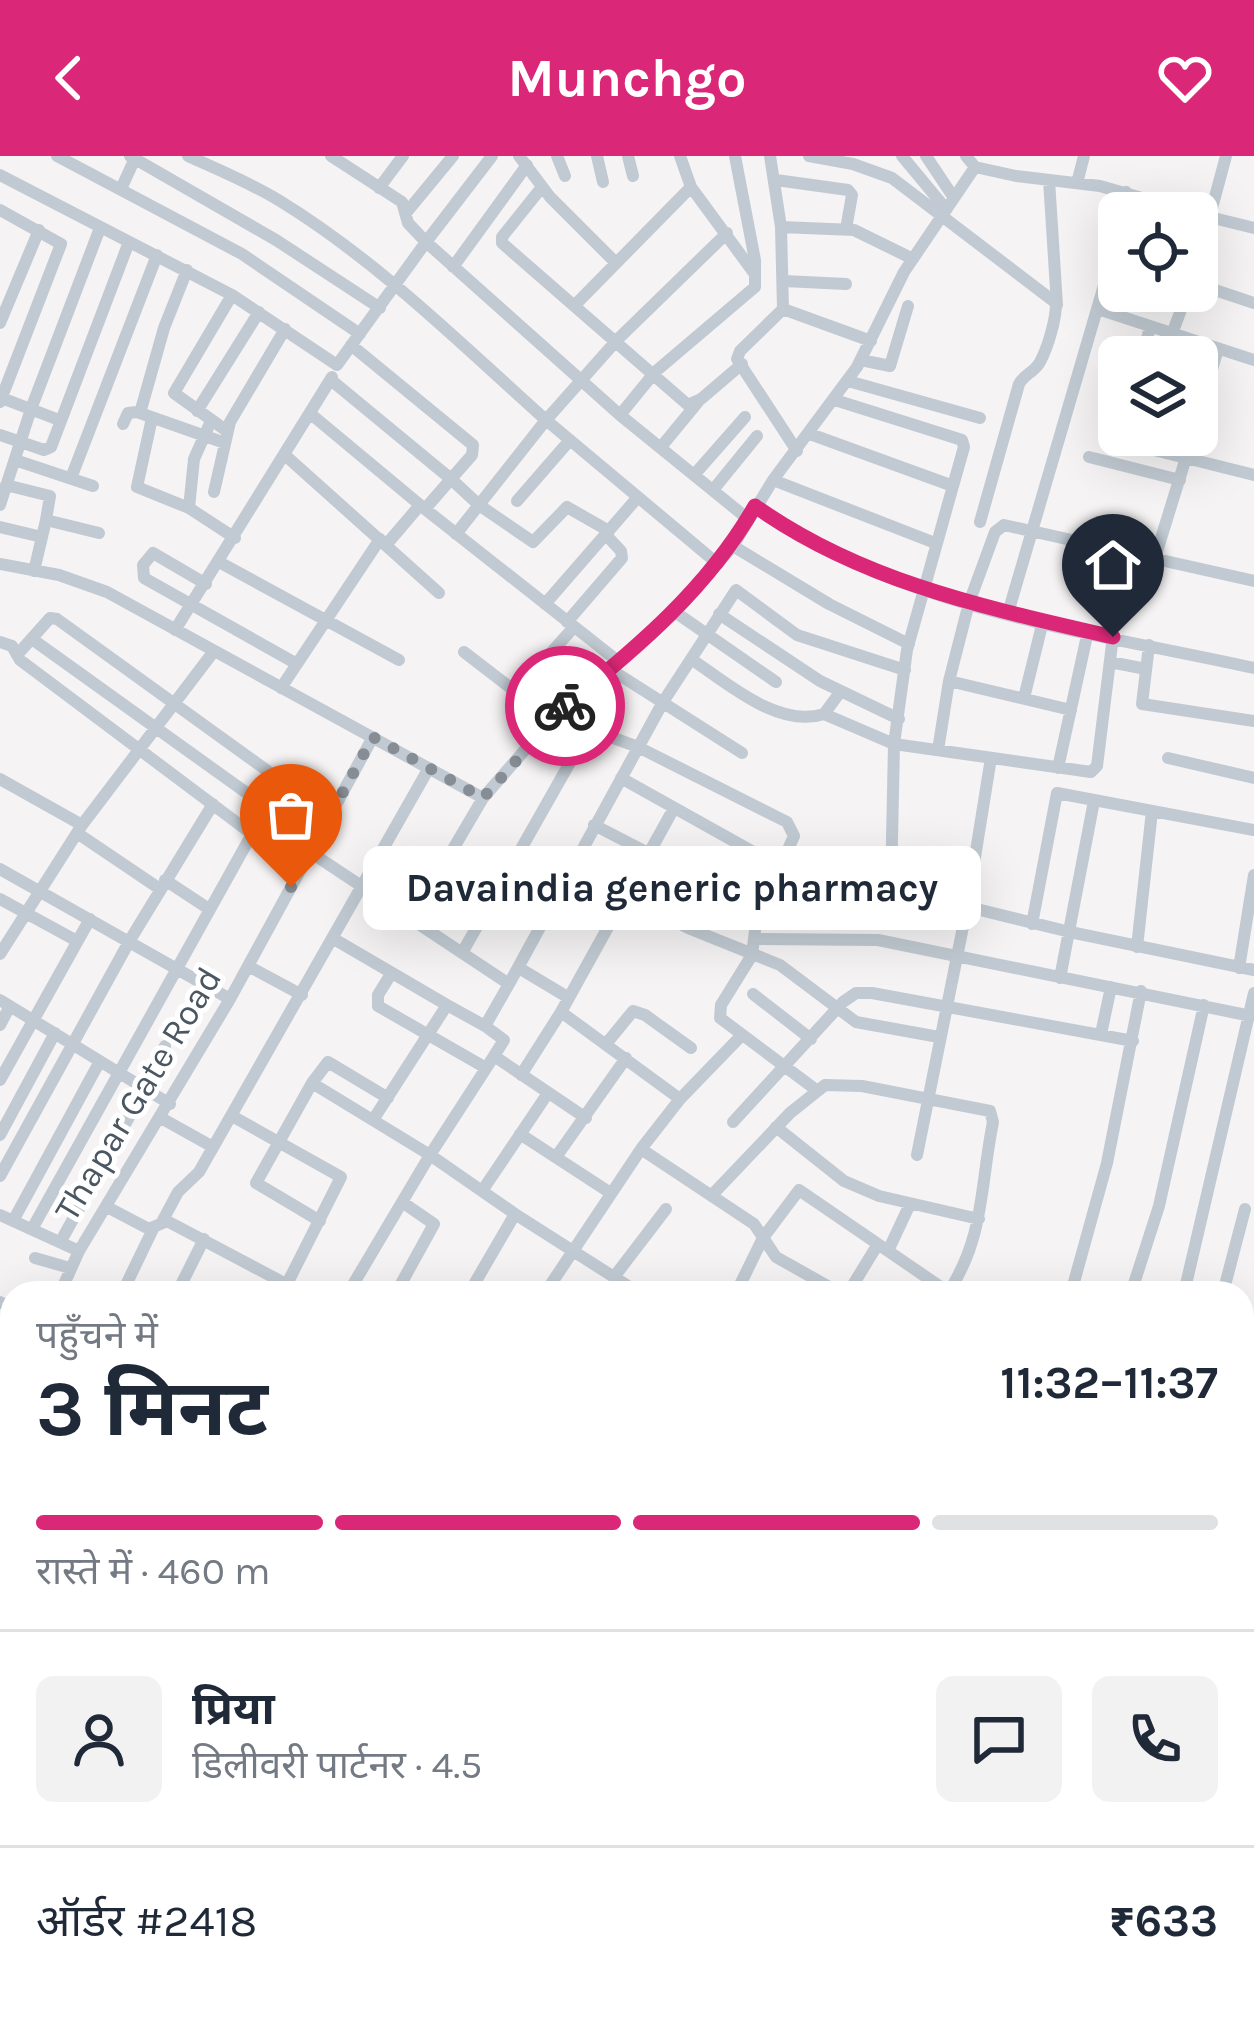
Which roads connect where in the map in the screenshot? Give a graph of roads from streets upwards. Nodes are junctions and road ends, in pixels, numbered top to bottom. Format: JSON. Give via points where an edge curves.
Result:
{"nodes":[{"id":1,"x":57,"y":156,"type":"edge"},
{"id":2,"x":188,"y":156,"type":"edge"},
{"id":3,"x":331,"y":156,"type":"edge"},
{"id":4,"x":403,"y":156,"type":"edge"},
{"id":5,"x":453,"y":156,"type":"edge"},
{"id":6,"x":492,"y":156,"type":"edge"},
{"id":7,"x":557,"y":156,"type":"edge"},
{"id":8,"x":597,"y":156,"type":"edge"},
{"id":9,"x":628,"y":156,"type":"edge"},
{"id":10,"x":680,"y":156,"type":"edge"},
{"id":11,"x":735,"y":156,"type":"edge"},
{"id":12,"x":770,"y":156,"type":"edge"},
{"id":13,"x":809,"y":156,"type":"edge"},
{"id":14,"x":902,"y":156,"type":"edge"},
{"id":15,"x":926,"y":156,"type":"edge"},
{"id":16,"x":1001,"y":156,"type":"edge"},
{"id":17,"x":1084,"y":156,"type":"edge"},
{"id":18,"x":1226,"y":156,"type":"edge"},
{"id":19,"x":133,"y":157,"type":"edge"},
{"id":20,"x":523,"y":160,"type":"edge"},
{"id":21,"x":970,"y":161,"type":"edge"},
{"id":22,"x":996,"y":171,"type":"junction"},
{"id":23,"x":0,"y":175,"type":"edge"},
{"id":24,"x":565,"y":176,"type":"dead end"},
{"id":25,"x":633,"y":176,"type":"dead end"},
{"id":26,"x":776,"y":180,"type":"junction"},
{"id":27,"x":1049,"y":180,"type":"junction"},
{"id":28,"x":603,"y":182,"type":"dead end"},
{"id":29,"x":1077,"y":183,"type":"junction"},
{"id":30,"x":542,"y":187,"type":"junction"},
{"id":31,"x":691,"y":187,"type":"junction"},
{"id":32,"x":379,"y":188,"type":"junction"},
{"id":33,"x":121,"y":189,"type":"junction"},
{"id":34,"x":1126,"y":192,"type":"edge"},
{"id":35,"x":1211,"y":192,"type":"edge"},
{"id":36,"x":947,"y":208,"type":"junction"},
{"id":37,"x":0,"y":210,"type":"edge"},
{"id":38,"x":406,"y":213,"type":"junction"},
{"id":39,"x":1218,"y":219,"type":"edge"},
{"id":40,"x":782,"y":227,"type":"junction"},
{"id":41,"x":100,"y":228,"type":"junction"},
{"id":42,"x":1254,"y":228,"type":"edge"},
{"id":43,"x":846,"y":229,"type":"junction"},
{"id":44,"x":39,"y":230,"type":"junction"},
{"id":45,"x":727,"y":233,"type":"junction"},
{"id":46,"x":129,"y":242,"type":"junction"},
{"id":47,"x":426,"y":242,"type":"junction"},
{"id":48,"x":157,"y":255,"type":"junction"},
{"id":49,"x":913,"y":259,"type":"junction"},
{"id":50,"x":615,"y":262,"type":"junction"},
{"id":51,"x":453,"y":267,"type":"junction"},
{"id":52,"x":187,"y":270,"type":"junction"},
{"id":53,"x":758,"y":277,"type":"junction"},
{"id":54,"x":784,"y":281,"type":"junction"},
{"id":55,"x":847,"y":284,"type":"dead end"},
{"id":56,"x":395,"y":285,"type":"junction"},
{"id":57,"x":1218,"y":291,"type":"edge"},
{"id":58,"x":232,"y":295,"type":"junction"},
{"id":59,"x":1254,"y":303,"type":"edge"},
{"id":60,"x":575,"y":304,"type":"junction"},
{"id":61,"x":908,"y":306,"type":"dead end"},
{"id":62,"x":380,"y":308,"type":"junction"},
{"id":63,"x":783,"y":309,"type":"junction"},
{"id":64,"x":1057,"y":309,"type":"junction"},
{"id":65,"x":1098,"y":309,"type":"edge"},
{"id":66,"x":260,"y":312,"type":"junction"},
{"id":67,"x":1107,"y":312,"type":"edge"},
{"id":68,"x":1180,"y":312,"type":"edge"},
{"id":69,"x":0,"y":323,"type":"edge"},
{"id":70,"x":1150,"y":327,"type":"junction"},
{"id":71,"x":284,"y":329,"type":"junction"},
{"id":72,"x":1172,"y":334,"type":"junction"},
{"id":73,"x":1148,"y":336,"type":"edge"},
{"id":74,"x":1178,"y":336,"type":"edge"},
{"id":75,"x":356,"y":340,"type":"junction"},
{"id":76,"x":617,"y":340,"type":"junction"},
{"id":77,"x":871,"y":340,"type":"junction"},
{"id":78,"x":1218,"y":349,"type":"edge"},
{"id":79,"x":861,"y":360,"type":"junction"},
{"id":80,"x":1254,"y":360,"type":"edge"},
{"id":81,"x":742,"y":364,"type":"junction"},
{"id":82,"x":337,"y":365,"type":"junction"},
{"id":83,"x":655,"y":372,"type":"junction"},
{"id":84,"x":331,"y":380,"type":"junction"},
{"id":85,"x":580,"y":381,"type":"junction"},
{"id":86,"x":848,"y":381,"type":"junction"},
{"id":87,"x":1,"y":400,"type":"edge"},
{"id":88,"x":835,"y":400,"type":"junction"},
{"id":89,"x":698,"y":402,"type":"junction"},
{"id":90,"x":31,"y":409,"type":"junction"},
{"id":91,"x":197,"y":411,"type":"junction"},
{"id":92,"x":146,"y":415,"type":"junction"},
{"id":93,"x":312,"y":415,"type":"junction"},
{"id":94,"x":620,"y":415,"type":"junction"},
{"id":95,"x":745,"y":417,"type":"dead end"},
{"id":96,"x":980,"y":418,"type":"dead end"},
{"id":97,"x":59,"y":420,"type":"junction"},
{"id":98,"x":546,"y":420,"type":"junction"},
{"id":99,"x":211,"y":421,"type":"junction"},
{"id":100,"x":123,"y":424,"type":"dead end"},
{"id":101,"x":811,"y":434,"type":"junction"},
{"id":102,"x":0,"y":435,"type":"edge"},
{"id":103,"x":202,"y":436,"type":"junction"},
{"id":104,"x":758,"y":436,"type":"dead end"},
{"id":105,"x":226,"y":437,"type":"junction"},
{"id":106,"x":570,"y":440,"type":"junction"},
{"id":107,"x":21,"y":442,"type":"junction"},
{"id":108,"x":661,"y":447,"type":"junction"},
{"id":109,"x":797,"y":451,"type":"junction"},
{"id":110,"x":0,"y":453,"type":"edge"},
{"id":111,"x":286,"y":456,"type":"junction"},
{"id":112,"x":1114,"y":456,"type":"edge"},
{"id":113,"x":1186,"y":456,"type":"joint"},
{"id":114,"x":1089,"y":457,"type":"dead end"},
{"id":115,"x":15,"y":458,"type":"junction"},
{"id":116,"x":1112,"y":463,"type":"junction"},
{"id":117,"x":694,"y":475,"type":"junction"},
{"id":118,"x":1254,"y":476,"type":"edge"},
{"id":119,"x":71,"y":478,"type":"junction"},
{"id":120,"x":451,"y":479,"type":"junction"},
{"id":121,"x":773,"y":480,"type":"junction"},
{"id":122,"x":1180,"y":481,"type":"junction"},
{"id":123,"x":93,"y":486,"type":"dead end"},
{"id":124,"x":952,"y":486,"type":"junction"},
{"id":125,"x":713,"y":490,"type":"junction"},
{"id":126,"x":214,"y":492,"type":"dead end"},
{"id":127,"x":2,"y":497,"type":"edge"},
{"id":128,"x":638,"y":497,"type":"junction"},
{"id":129,"x":518,"y":501,"type":"dead end"},
{"id":130,"x":479,"y":506,"type":"junction"},
{"id":131,"x":755,"y":506,"type":"junction"},
{"id":132,"x":423,"y":507,"type":"junction"},
{"id":133,"x":189,"y":508,"type":"junction"},
{"id":134,"x":748,"y":519,"type":"junction"},
{"id":135,"x":46,"y":520,"type":"junction"},
{"id":136,"x":980,"y":522,"type":"dead end"},
{"id":137,"x":0,"y":527,"type":"edge"},
{"id":138,"x":99,"y":533,"type":"dead end"},
{"id":139,"x":607,"y":533,"type":"junction"},
{"id":140,"x":1030,"y":533,"type":"junction"},
{"id":141,"x":456,"y":534,"type":"junction"},
{"id":142,"x":42,"y":537,"type":"junction"},
{"id":143,"x":235,"y":538,"type":"junction"},
{"id":144,"x":383,"y":542,"type":"junction"},
{"id":145,"x":935,"y":543,"type":"junction"},
{"id":146,"x":733,"y":546,"type":"junction"},
{"id":147,"x":1154,"y":561,"type":"junction"},
{"id":148,"x":220,"y":562,"type":"junction"},
{"id":149,"x":0,"y":564,"type":"edge"},
{"id":150,"x":718,"y":564,"type":"junction"},
{"id":151,"x":34,"y":571,"type":"junction"},
{"id":152,"x":1254,"y":581,"type":"edge"},
{"id":153,"x":206,"y":584,"type":"junction"},
{"id":154,"x":922,"y":588,"type":"junction"},
{"id":155,"x":439,"y":593,"type":"dead end"},
{"id":156,"x":969,"y":603,"type":"junction"},
{"id":157,"x":193,"y":604,"type":"junction"},
{"id":158,"x":545,"y":604,"type":"junction"},
{"id":159,"x":675,"y":611,"type":"junction"},
{"id":160,"x":1009,"y":613,"type":"junction"},
{"id":161,"x":719,"y":614,"type":"junction"},
{"id":162,"x":326,"y":619,"type":"junction"},
{"id":163,"x":1043,"y":621,"type":"junction"},
{"id":164,"x":571,"y":624,"type":"junction"},
{"id":165,"x":175,"y":630,"type":"junction"},
{"id":166,"x":1088,"y":631,"type":"junction"},
{"id":167,"x":706,"y":634,"type":"junction"},
{"id":168,"x":1113,"y":637,"type":"junction"},
{"id":169,"x":32,"y":639,"type":"junction"},
{"id":170,"x":0,"y":642,"type":"edge"},
{"id":171,"x":909,"y":644,"type":"junction"},
{"id":172,"x":1149,"y":645,"type":"junction"},
{"id":173,"x":214,"y":651,"type":"junction"},
{"id":174,"x":464,"y":652,"type":"dead end"},
{"id":175,"x":17,"y":656,"type":"junction"},
{"id":176,"x":691,"y":659,"type":"junction"},
{"id":177,"x":399,"y":660,"type":"dead end"},
{"id":178,"x":1110,"y":662,"type":"junction"},
{"id":179,"x":297,"y":664,"type":"junction"},
{"id":180,"x":615,"y":666,"type":"junction"},
{"id":181,"x":1254,"y":668,"type":"edge"},
{"id":182,"x":1146,"y":669,"type":"junction"},
{"id":183,"x":905,"y":670,"type":"junction"},
{"id":184,"x":949,"y":681,"type":"junction"},
{"id":185,"x":776,"y":682,"type":"dead end"},
{"id":186,"x":281,"y":688,"type":"junction"},
{"id":187,"x":841,"y":691,"type":"junction"},
{"id":188,"x":516,"y":692,"type":"junction"},
{"id":189,"x":1024,"y":698,"type":"junction"},
{"id":190,"x":174,"y":702,"type":"junction"},
{"id":191,"x":664,"y":703,"type":"junction"},
{"id":192,"x":1070,"y":710,"type":"junction"},
{"id":193,"x":557,"y":713,"type":"junction"},
{"id":194,"x":824,"y":714,"type":"junction"},
{"id":195,"x":899,"y":719,"type":"junction"},
{"id":196,"x":1254,"y":721,"type":"edge"},
{"id":197,"x":158,"y":728,"type":"junction"},
{"id":198,"x":589,"y":729,"type":"junction"},
{"id":199,"x":373,"y":737,"type":"junction"},
{"id":200,"x":894,"y":744,"type":"junction"},
{"id":201,"x":638,"y":747,"type":"junction"},
{"id":202,"x":938,"y":750,"type":"junction"},
{"id":203,"x":140,"y":752,"type":"junction"},
{"id":204,"x":742,"y":753,"type":"dead end"},
{"id":205,"x":991,"y":758,"type":"junction"},
{"id":206,"x":1168,"y":758,"type":"dead end"},
{"id":207,"x":1058,"y":767,"type":"junction"},
{"id":208,"x":429,"y":768,"type":"junction"},
{"id":209,"x":621,"y":778,"type":"junction"},
{"id":210,"x":1254,"y":778,"type":"edge"},
{"id":211,"x":0,"y":779,"type":"edge"},
{"id":212,"x":483,"y":798,"type":"junction"},
{"id":213,"x":1094,"y":800,"type":"junction"},
{"id":214,"x":213,"y":804,"type":"junction"},
{"id":215,"x":267,"y":807,"type":"junction"},
{"id":216,"x":674,"y":808,"type":"junction"},
{"id":217,"x":1151,"y":811,"type":"junction"},
{"id":218,"x":330,"y":816,"type":"junction"},
{"id":219,"x":594,"y":824,"type":"junction"},
{"id":220,"x":80,"y":829,"type":"junction"},
{"id":221,"x":1254,"y":830,"type":"edge"},
{"id":222,"x":252,"y":834,"type":"junction"},
{"id":223,"x":313,"y":847,"type":"junction"},
{"id":224,"x":650,"y":853,"type":"junction"},
{"id":225,"x":764,"y":857,"type":"junction"},
{"id":226,"x":782,"y":863,"type":"junction"},
{"id":227,"x":571,"y":867,"type":"junction"},
{"id":228,"x":0,"y":869,"type":"edge"},
{"id":229,"x":1254,"y":875,"type":"edge"},
{"id":230,"x":848,"y":879,"type":"junction"},
{"id":231,"x":162,"y":884,"type":"junction"},
{"id":232,"x":362,"y":885,"type":"junction"},
{"id":233,"x":709,"y":886,"type":"junction"},
{"id":234,"x":891,"y":888,"type":"junction"},
{"id":235,"x":40,"y":890,"type":"junction"},
{"id":236,"x":625,"y":897,"type":"junction"},
{"id":237,"x":0,"y":899,"type":"edge"},
{"id":238,"x":967,"y":907,"type":"junction"},
{"id":239,"x":209,"y":909,"type":"junction"},
{"id":240,"x":759,"y":910,"type":"junction"},
{"id":241,"x":25,"y":912,"type":"junction"},
{"id":242,"x":1251,"y":912,"type":"edge"},
{"id":243,"x":90,"y":919,"type":"junction"},
{"id":244,"x":412,"y":919,"type":"junction"},
{"id":245,"x":1032,"y":923,"type":"junction"},
{"id":246,"x":688,"y":928,"type":"junction"},
{"id":247,"x":1070,"y":932,"type":"junction"},
{"id":248,"x":334,"y":939,"type":"junction"},
{"id":249,"x":755,"y":939,"type":"junction"},
{"id":250,"x":130,"y":940,"type":"junction"},
{"id":251,"x":77,"y":941,"type":"junction"},
{"id":252,"x":1137,"y":946,"type":"junction"},
{"id":253,"x":462,"y":953,"type":"junction"},
{"id":254,"x":0,"y":955,"type":"edge"},
{"id":255,"x":752,"y":955,"type":"junction"},
{"id":256,"x":956,"y":957,"type":"junction"},
{"id":257,"x":176,"y":966,"type":"junction"},
{"id":258,"x":248,"y":966,"type":"junction"},
{"id":259,"x":519,"y":968,"type":"junction"},
{"id":260,"x":1247,"y":969,"type":"edge"},
{"id":261,"x":391,"y":974,"type":"junction"},
{"id":262,"x":1060,"y":978,"type":"junction"},
{"id":263,"x":509,"y":984,"type":"junction"},
{"id":264,"x":1112,"y":987,"type":"junction"},
{"id":265,"x":1141,"y":992,"type":"junction"},
{"id":266,"x":1254,"y":993,"type":"edge"},
{"id":267,"x":753,"y":994,"type":"dead end"},
{"id":268,"x":302,"y":995,"type":"junction"},
{"id":269,"x":568,"y":998,"type":"junction"},
{"id":270,"x":230,"y":999,"type":"junction"},
{"id":271,"x":5,"y":1003,"type":"edge"},
{"id":272,"x":447,"y":1005,"type":"junction"},
{"id":273,"x":1204,"y":1005,"type":"junction"},
{"id":274,"x":946,"y":1006,"type":"junction"},
{"id":275,"x":836,"y":1010,"type":"junction"},
{"id":276,"x":561,"y":1012,"type":"junction"},
{"id":277,"x":1251,"y":1016,"type":"junction"},
{"id":278,"x":32,"y":1019,"type":"junction"},
{"id":279,"x":0,"y":1024,"type":"edge"},
{"id":280,"x":485,"y":1026,"type":"junction"},
{"id":281,"x":55,"y":1033,"type":"junction"},
{"id":282,"x":428,"y":1034,"type":"junction"},
{"id":283,"x":1101,"y":1034,"type":"junction"},
{"id":284,"x":740,"y":1037,"type":"junction"},
{"id":285,"x":939,"y":1037,"type":"junction"},
{"id":286,"x":811,"y":1039,"type":"junction"},
{"id":287,"x":1133,"y":1041,"type":"junction"},
{"id":288,"x":1249,"y":1042,"type":"edge"},
{"id":289,"x":606,"y":1044,"type":"junction"},
{"id":290,"x":73,"y":1046,"type":"junction"},
{"id":291,"x":165,"y":1046,"type":"dead end"},
{"id":292,"x":691,"y":1048,"type":"dead end"},
{"id":293,"x":626,"y":1058,"type":"junction"},
{"id":294,"x":100,"y":1061,"type":"junction"},
{"id":295,"x":490,"y":1063,"type":"junction"},
{"id":296,"x":785,"y":1068,"type":"junction"},
{"id":297,"x":120,"y":1072,"type":"junction"},
{"id":298,"x":521,"y":1075,"type":"junction"},
{"id":299,"x":0,"y":1080,"type":"edge"},
{"id":300,"x":312,"y":1083,"type":"junction"},
{"id":301,"x":144,"y":1088,"type":"junction"},
{"id":302,"x":815,"y":1090,"type":"junction"},
{"id":303,"x":548,"y":1093,"type":"junction"},
{"id":304,"x":388,"y":1098,"type":"junction"},
{"id":305,"x":680,"y":1099,"type":"junction"},
{"id":306,"x":926,"y":1099,"type":"junction"},
{"id":307,"x":170,"y":1104,"type":"junction"},
{"id":308,"x":232,"y":1116,"type":"junction"},
{"id":309,"x":161,"y":1118,"type":"junction"},
{"id":310,"x":586,"y":1118,"type":"junction"},
{"id":311,"x":373,"y":1120,"type":"junction"},
{"id":312,"x":733,"y":1121,"type":"dead end"},
{"id":313,"x":776,"y":1127,"type":"junction"},
{"id":314,"x":520,"y":1135,"type":"junction"},
{"id":315,"x":0,"y":1136,"type":"edge"},
{"id":316,"x":278,"y":1139,"type":"junction"},
{"id":317,"x":213,"y":1147,"type":"junction"},
{"id":318,"x":641,"y":1149,"type":"junction"},
{"id":319,"x":430,"y":1155,"type":"junction"},
{"id":320,"x":917,"y":1155,"type":"dead end"},
{"id":321,"x":556,"y":1157,"type":"junction"},
{"id":322,"x":0,"y":1176,"type":"edge"},
{"id":323,"x":482,"y":1191,"type":"junction"},
{"id":324,"x":609,"y":1192,"type":"junction"},
{"id":325,"x":712,"y":1195,"type":"junction"},
{"id":326,"x":401,"y":1202,"type":"junction"},
{"id":327,"x":910,"y":1204,"type":"junction"},
{"id":328,"x":107,"y":1207,"type":"junction"},
{"id":329,"x":666,"y":1209,"type":"dead end"},
{"id":330,"x":1245,"y":1209,"type":"dead end"},
{"id":331,"x":515,"y":1214,"type":"junction"},
{"id":332,"x":6,"y":1218,"type":"edge"},
{"id":333,"x":979,"y":1219,"type":"junction"},
{"id":334,"x":320,"y":1221,"type":"junction"},
{"id":335,"x":159,"y":1225,"type":"junction"},
{"id":336,"x":32,"y":1229,"type":"junction"},
{"id":337,"x":763,"y":1238,"type":"junction"},
{"id":338,"x":203,"y":1239,"type":"junction"},
{"id":339,"x":61,"y":1240,"type":"junction"},
{"id":340,"x":883,"y":1248,"type":"junction"},
{"id":341,"x":79,"y":1251,"type":"junction"},
{"id":342,"x":573,"y":1251,"type":"junction"},
{"id":343,"x":35,"y":1258,"type":"dead end"},
{"id":344,"x":70,"y":1268,"type":"junction"},
{"id":345,"x":614,"y":1277,"type":"junction"},
{"id":346,"x":814,"y":1278,"type":"junction"},
{"id":347,"x":68,"y":1281,"type":"edge"},
{"id":348,"x":127,"y":1281,"type":"edge"},
{"id":349,"x":183,"y":1281,"type":"edge"},
{"id":350,"x":280,"y":1281,"type":"edge"},
{"id":351,"x":288,"y":1281,"type":"edge"},
{"id":352,"x":355,"y":1281,"type":"edge"},
{"id":353,"x":403,"y":1281,"type":"edge"},
{"id":354,"x":476,"y":1281,"type":"edge"},
{"id":355,"x":553,"y":1281,"type":"edge"},
{"id":356,"x":620,"y":1281,"type":"edge"},
{"id":357,"x":742,"y":1281,"type":"edge"},
{"id":358,"x":812,"y":1281,"type":"edge"},
{"id":359,"x":820,"y":1281,"type":"edge"},
{"id":360,"x":854,"y":1281,"type":"edge"},
{"id":361,"x":931,"y":1281,"type":"edge"},
{"id":362,"x":955,"y":1281,"type":"edge"},
{"id":363,"x":1074,"y":1281,"type":"edge"},
{"id":364,"x":1135,"y":1281,"type":"edge"},
{"id":365,"x":1187,"y":1281,"type":"edge"},
{"id":366,"x":1225,"y":1281,"type":"edge"}],
"edges":[{"from":1,"to":33,"type":"street"},
{"from":2,"to":56,"type":"street","via":[[275,198]]},
{"from":3,"to":32,"type":"street"},
{"from":4,"to":32,"type":"street"},
{"from":5,"to":38,"type":"street"},
{"from":6,"to":47,"type":"street"},
{"from":7,"to":24,"type":"street"},
{"from":8,"to":28,"type":"street"},
{"from":9,"to":25,"type":"street"},
{"from":10,"to":31,"type":"street"},
{"from":11,"to":53,"type":"street"},
{"from":12,"to":26,"type":"street"},
{"from":13,"to":36,"type":"street","via":[[892,178]]},
{"from":14,"to":36,"type":"street"},
{"from":15,"to":36,"type":"street"},
{"from":16,"to":22,"type":"street"},
{"from":17,"to":29,"type":"street"},
{"from":18,"to":35,"type":"street"},
{"from":19,"to":33,"type":"street"},
{"from":19,"to":62,"type":"street"},
{"from":20,"to":30,"type":"street"},
{"from":20,"to":51,"type":"street"},
{"from":21,"to":22,"type":"street"},
{"from":21,"to":36,"type":"street"},
{"from":22,"to":27,"type":"street"},
{"from":23,"to":41,"type":"street"},
{"from":26,"to":40,"type":"street"},
{"from":26,"to":43,"type":"street","via":[[848,190]]},
{"from":27,"to":29,"type":"street"},
{"from":27,"to":64,"type":"street"},
{"from":29,"to":34,"type":"street"},
{"from":30,"to":50,"type":"street"},
{"from":30,"to":60,"type":"street","via":[[502,243]]},
{"from":31,"to":45,"type":"street"},
{"from":31,"to":50,"type":"street"},
{"from":32,"to":38,"type":"street"},
{"from":33,"to":75,"type":"street","via":[[242,254]]},
{"from":36,"to":49,"type":"street"},
{"from":36,"to":64,"type":"street"},
{"from":37,"to":44,"type":"street"},
{"from":38,"to":47,"type":"street"},
{"from":39,"to":42,"type":"street"},
{"from":40,"to":43,"type":"street"},
{"from":40,"to":54,"type":"street"},
{"from":41,"to":46,"type":"street"},
{"from":41,"to":90,"type":"street"},
{"from":43,"to":49,"type":"street"},
{"from":44,"to":69,"type":"street"},
{"from":44,"to":87,"type":"street","via":[[61,248]]},
{"from":45,"to":53,"type":"street"},
{"from":45,"to":76,"type":"street"},
{"from":46,"to":48,"type":"street"},
{"from":46,"to":97,"type":"street"},
{"from":47,"to":51,"type":"street"},
{"from":47,"to":56,"type":"street"},
{"from":48,"to":52,"type":"street"},
{"from":48,"to":119,"type":"street"},
{"from":49,"to":77,"type":"street"},
{"from":50,"to":60,"type":"street"},
{"from":51,"to":85,"type":"street"},
{"from":52,"to":58,"type":"street"},
{"from":52,"to":92,"type":"street","via":[[164,328]]},
{"from":53,"to":83,"type":"street","via":[[750,293]]},
{"from":54,"to":55,"type":"street"},
{"from":54,"to":63,"type":"street"},
{"from":56,"to":62,"type":"street"},
{"from":56,"to":98,"type":"street"},
{"from":57,"to":59,"type":"street"},
{"from":58,"to":66,"type":"street"},
{"from":58,"to":91,"type":"street","via":[[175,387],[176,398]]},
{"from":60,"to":76,"type":"street"},
{"from":61,"to":79,"type":"street","via":[[890,366]]},
{"from":62,"to":75,"type":"street"},
{"from":63,"to":77,"type":"street"},
{"from":63,"to":81,"type":"street","via":[[740,351]]},
{"from":64,"to":136,"type":"street","via":[[1039,364],[1019,384]]},
{"from":65,"to":140,"type":"street"},
{"from":66,"to":71,"type":"street"},
{"from":66,"to":91,"type":"street"},
{"from":67,"to":70,"type":"street"},
{"from":68,"to":72,"type":"street"},
{"from":70,"to":72,"type":"street"},
{"from":70,"to":73,"type":"street"},
{"from":71,"to":82,"type":"street"},
{"from":71,"to":105,"type":"street"},
{"from":72,"to":74,"type":"street"},
{"from":75,"to":82,"type":"street"},
{"from":75,"to":120,"type":"street","via":[[472,445]]},
{"from":76,"to":83,"type":"street"},
{"from":76,"to":85,"type":"street"},
{"from":77,"to":79,"type":"street"},
{"from":78,"to":80,"type":"street"},
{"from":79,"to":86,"type":"street"},
{"from":81,"to":89,"type":"street"},
{"from":81,"to":109,"type":"street"},
{"from":82,"to":84,"type":"street"},
{"from":83,"to":89,"type":"street","via":[[688,405]]},
{"from":83,"to":94,"type":"street"},
{"from":84,"to":93,"type":"street"},
{"from":84,"to":120,"type":"street"},
{"from":85,"to":94,"type":"street"},
{"from":85,"to":98,"type":"street"},
{"from":86,"to":88,"type":"street"},
{"from":86,"to":96,"type":"street"},
{"from":87,"to":90,"type":"street"},
{"from":88,"to":101,"type":"street"},
{"from":88,"to":124,"type":"street","via":[[962,440]]},
{"from":89,"to":108,"type":"street"},
{"from":90,"to":97,"type":"street"},
{"from":90,"to":107,"type":"street"},
{"from":91,"to":99,"type":"street"},
{"from":92,"to":100,"type":"street","via":[[128,413]]},
{"from":92,"to":103,"type":"street"},
{"from":92,"to":133,"type":"street","via":[[136,484]]},
{"from":93,"to":111,"type":"street"},
{"from":93,"to":132,"type":"street"},
{"from":94,"to":108,"type":"street"},
{"from":95,"to":117,"type":"street"},
{"from":97,"to":107,"type":"street","via":[[48,450]]},
{"from":98,"to":106,"type":"street"},
{"from":98,"to":130,"type":"street"},
{"from":99,"to":103,"type":"street"},
{"from":99,"to":105,"type":"street"},
{"from":101,"to":109,"type":"street"},
{"from":101,"to":124,"type":"street"},
{"from":102,"to":107,"type":"street"},
{"from":103,"to":105,"type":"street"},
{"from":103,"to":133,"type":"street"},
{"from":104,"to":125,"type":"street"},
{"from":105,"to":126,"type":"street"},
{"from":106,"to":128,"type":"street"},
{"from":106,"to":129,"type":"street"},
{"from":107,"to":115,"type":"street"},
{"from":108,"to":117,"type":"street"},
{"from":109,"to":121,"type":"street"},
{"from":110,"to":115,"type":"street"},
{"from":111,"to":143,"type":"street"},
{"from":111,"to":144,"type":"street"},
{"from":112,"to":116,"type":"street"},
{"from":113,"to":118,"type":"street"},
{"from":113,"to":122,"type":"street"},
{"from":114,"to":116,"type":"street"},
{"from":115,"to":119,"type":"street"},
{"from":115,"to":127,"type":"street"},
{"from":116,"to":122,"type":"street"},
{"from":117,"to":125,"type":"street"},
{"from":119,"to":123,"type":"street"},
{"from":120,"to":130,"type":"street"},
{"from":120,"to":132,"type":"street"},
{"from":121,"to":131,"type":"street"},
{"from":121,"to":145,"type":"street"},
{"from":122,"to":147,"type":"street"},
{"from":124,"to":145,"type":"street"},
{"from":125,"to":134,"type":"street"},
{"from":127,"to":135,"type":"street","via":[[50,496]]},
{"from":128,"to":139,"type":"street"},
{"from":128,"to":150,"type":"street"},
{"from":130,"to":139,"type":"street","via":[[532,542],[568,507]]},
{"from":130,"to":141,"type":"street"},
{"from":131,"to":134,"type":"street"},
{"from":131,"to":154,"type":"street","via":[[832,554]]},
{"from":132,"to":141,"type":"street"},
{"from":132,"to":144,"type":"street"},
{"from":133,"to":143,"type":"street"},
{"from":134,"to":146,"type":"street"},
{"from":135,"to":138,"type":"street"},
{"from":135,"to":142,"type":"street"},
{"from":137,"to":142,"type":"street"},
{"from":139,"to":158,"type":"street"},
{"from":139,"to":164,"type":"street","via":[[622,557]]},
{"from":140,"to":147,"type":"street"},
{"from":140,"to":156,"type":"street","via":[[998,527]]},
{"from":140,"to":160,"type":"street"},
{"from":141,"to":158,"type":"street"},
{"from":142,"to":151,"type":"street"},
{"from":143,"to":148,"type":"street"},
{"from":144,"to":155,"type":"street"},
{"from":144,"to":162,"type":"street"},
{"from":145,"to":154,"type":"street"},
{"from":146,"to":150,"type":"street"},
{"from":146,"to":171,"type":"street"},
{"from":147,"to":152,"type":"street"},
{"from":148,"to":153,"type":"street"},
{"from":148,"to":162,"type":"street"},
{"from":149,"to":151,"type":"street"},
{"from":150,"to":159,"type":"street"},
{"from":151,"to":165,"type":"street","via":[[95,587]]},
{"from":153,"to":157,"type":"street"},
{"from":153,"to":157,"type":"street","via":[[157,554],[146,560],[144,578]]},
{"from":154,"to":156,"type":"street"},
{"from":154,"to":171,"type":"street"},
{"from":156,"to":160,"type":"street"},
{"from":156,"to":184,"type":"street"},
{"from":157,"to":165,"type":"street"},
{"from":157,"to":179,"type":"street"},
{"from":158,"to":164,"type":"street"},
{"from":159,"to":167,"type":"street"},
{"from":159,"to":180,"type":"street"},
{"from":160,"to":163,"type":"street"},
{"from":161,"to":167,"type":"street"},
{"from":161,"to":183,"type":"street","via":[[736,590],[797,634]]},
{"from":161,"to":187,"type":"street"},
{"from":162,"to":177,"type":"street"},
{"from":162,"to":179,"type":"street"},
{"from":163,"to":166,"type":"street"},
{"from":163,"to":189,"type":"street"},
{"from":164,"to":180,"type":"street"},
{"from":164,"to":188,"type":"street"},
{"from":165,"to":173,"type":"street"},
{"from":166,"to":168,"type":"street"},
{"from":166,"to":192,"type":"street"},
{"from":167,"to":176,"type":"street"},
{"from":167,"to":185,"type":"street"},
{"from":168,"to":172,"type":"street"},
{"from":168,"to":178,"type":"street"},
{"from":169,"to":175,"type":"street"},
{"from":169,"to":190,"type":"street","via":[[57,619]]},
{"from":169,"to":197,"type":"street"},
{"from":170,"to":175,"type":"street"},
{"from":171,"to":183,"type":"street"},
{"from":172,"to":181,"type":"street"},
{"from":172,"to":182,"type":"street"},
{"from":173,"to":186,"type":"street"},
{"from":173,"to":190,"type":"street"},
{"from":174,"to":188,"type":"street"},
{"from":175,"to":203,"type":"street"},
{"from":176,"to":191,"type":"street"},
{"from":176,"to":194,"type":"street","via":[[776,711]]},
{"from":178,"to":182,"type":"street"},
{"from":178,"to":207,"type":"street","via":[[1097,766]]},
{"from":179,"to":186,"type":"street"},
{"from":180,"to":191,"type":"street"},
{"from":180,"to":193,"type":"street"},
{"from":182,"to":196,"type":"street","via":[[1142,704]]},
{"from":183,"to":195,"type":"street"},
{"from":184,"to":189,"type":"street"},
{"from":184,"to":202,"type":"street"},
{"from":186,"to":199,"type":"street"},
{"from":187,"to":194,"type":"street"},
{"from":187,"to":195,"type":"street"},
{"from":188,"to":193,"type":"street"},
{"from":189,"to":192,"type":"street"},
{"from":190,"to":197,"type":"street"},
{"from":190,"to":218,"type":"street"},
{"from":191,"to":201,"type":"street"},
{"from":191,"to":204,"type":"street"},
{"from":192,"to":207,"type":"street"},
{"from":193,"to":198,"type":"street"},
{"from":193,"to":212,"type":"street"},
{"from":194,"to":200,"type":"street"},
{"from":195,"to":200,"type":"street"},
{"from":197,"to":203,"type":"street"},
{"from":197,"to":215,"type":"street"},
{"from":198,"to":201,"type":"street"},
{"from":198,"to":253,"type":"street"},
{"from":199,"to":208,"type":"street"},
{"from":199,"to":218,"type":"street","name":"Thapar Gate Road"},
{"from":200,"to":202,"type":"street"},
{"from":200,"to":234,"type":"street"},
{"from":201,"to":209,"type":"street"},
{"from":201,"to":226,"type":"street","via":[[792,826]]},
{"from":202,"to":205,"type":"street"},
{"from":203,"to":214,"type":"street"},
{"from":203,"to":220,"type":"street"},
{"from":205,"to":207,"type":"street"},
{"from":205,"to":238,"type":"street"},
{"from":206,"to":210,"type":"street"},
{"from":208,"to":212,"type":"street"},
{"from":208,"to":232,"type":"street"},
{"from":209,"to":216,"type":"street"},
{"from":209,"to":219,"type":"street"},
{"from":211,"to":220,"type":"street"},
{"from":212,"to":244,"type":"street"},
{"from":213,"to":217,"type":"street"},
{"from":213,"to":245,"type":"street","via":[[1057,793]]},
{"from":213,"to":247,"type":"street"},
{"from":214,"to":222,"type":"street"},
{"from":214,"to":231,"type":"street"},
{"from":215,"to":222,"type":"street"},
{"from":215,"to":223,"type":"street"},
{"from":216,"to":224,"type":"street"},
{"from":216,"to":225,"type":"street"},
{"from":217,"to":221,"type":"street"},
{"from":217,"to":252,"type":"street"},
{"from":218,"to":223,"type":"street","name":"Thapar Gate Road"},
{"from":219,"to":224,"type":"street"},
{"from":219,"to":227,"type":"street"},
{"from":220,"to":231,"type":"street"},
{"from":220,"to":235,"type":"street"},
{"from":222,"to":239,"type":"street"},
{"from":223,"to":232,"type":"street"},
{"from":223,"to":258,"type":"street","name":"Thapar Gate Road"},
{"from":224,"to":233,"type":"street"},
{"from":224,"to":236,"type":"street"},
{"from":225,"to":226,"type":"street"},
{"from":225,"to":240,"type":"street"},
{"from":226,"to":230,"type":"street"},
{"from":227,"to":236,"type":"street"},
{"from":227,"to":259,"type":"street"},
{"from":228,"to":235,"type":"street"},
{"from":229,"to":242,"type":"street"},
{"from":230,"to":234,"type":"street"},
{"from":230,"to":240,"type":"street","via":[[840,916]]},
{"from":231,"to":239,"type":"street"},
{"from":231,"to":250,"type":"street"},
{"from":232,"to":244,"type":"street"},
{"from":232,"to":248,"type":"street"},
{"from":233,"to":240,"type":"street"},
{"from":233,"to":246,"type":"street"},
{"from":234,"to":238,"type":"street"},
{"from":235,"to":241,"type":"street"},
{"from":235,"to":243,"type":"street"},
{"from":236,"to":246,"type":"street"},
{"from":236,"to":269,"type":"street"},
{"from":237,"to":241,"type":"street"},
{"from":238,"to":245,"type":"street"},
{"from":238,"to":256,"type":"street"},
{"from":239,"to":257,"type":"street"},
{"from":240,"to":249,"type":"street"},
{"from":241,"to":251,"type":"street"},
{"from":241,"to":254,"type":"street"},
{"from":242,"to":260,"type":"street"},
{"from":243,"to":250,"type":"street"},
{"from":243,"to":251,"type":"street"},
{"from":244,"to":253,"type":"street"},
{"from":245,"to":247,"type":"street"},
{"from":246,"to":255,"type":"street"},
{"from":247,"to":252,"type":"street"},
{"from":247,"to":262,"type":"street"},
{"from":248,"to":261,"type":"street"},
{"from":248,"to":268,"type":"street"},
{"from":249,"to":255,"type":"street"},
{"from":249,"to":256,"type":"street","via":[[852,938]]},
{"from":250,"to":257,"type":"street"},
{"from":250,"to":290,"type":"street"},
{"from":251,"to":278,"type":"street"},
{"from":252,"to":260,"type":"street"},
{"from":253,"to":263,"type":"street"},
{"from":255,"to":275,"type":"street","via":[[780,965]]},
{"from":255,"to":284,"type":"street","via":[[718,1012]]},
{"from":256,"to":262,"type":"street"},
{"from":256,"to":274,"type":"street"},
{"from":257,"to":270,"type":"street"},
{"from":257,"to":297,"type":"street"},
{"from":258,"to":268,"type":"street"},
{"from":258,"to":270,"type":"street","name":"Thapar Gate Road"},
{"from":259,"to":263,"type":"street"},
{"from":259,"to":269,"type":"street"},
{"from":261,"to":272,"type":"street"},
{"from":261,"to":282,"type":"street","via":[[378,1006]]},
{"from":262,"to":264,"type":"street"},
{"from":263,"to":280,"type":"street"},
{"from":264,"to":265,"type":"street"},
{"from":264,"to":283,"type":"street"},
{"from":265,"to":273,"type":"street"},
{"from":265,"to":287,"type":"street"},
{"from":266,"to":277,"type":"street"},
{"from":267,"to":286,"type":"street"},
{"from":268,"to":308,"type":"street"},
{"from":269,"to":276,"type":"street"},
{"from":270,"to":307,"type":"street","name":"Thapar Gate Road"},
{"from":271,"to":278,"type":"street"},
{"from":271,"to":279,"type":"street"},
{"from":272,"to":280,"type":"street"},
{"from":272,"to":282,"type":"street"},
{"from":273,"to":277,"type":"street"},
{"from":273,"to":364,"type":"street"},
{"from":274,"to":275,"type":"street","via":[[856,993]]},
{"from":274,"to":283,"type":"street"},
{"from":274,"to":285,"type":"street"},
{"from":275,"to":285,"type":"street","via":[[873,1027]]},
{"from":275,"to":286,"type":"street"},
{"from":276,"to":289,"type":"street"},
{"from":276,"to":298,"type":"street"},
{"from":277,"to":288,"type":"street"},
{"from":278,"to":281,"type":"street"},
{"from":278,"to":299,"type":"street"},
{"from":280,"to":295,"type":"street","via":[[504,1040]]},
{"from":281,"to":290,"type":"street"},
{"from":281,"to":315,"type":"street"},
{"from":282,"to":295,"type":"street"},
{"from":282,"to":304,"type":"street"},
{"from":283,"to":287,"type":"street"},
{"from":284,"to":296,"type":"street"},
{"from":284,"to":305,"type":"street"},
{"from":285,"to":306,"type":"street"},
{"from":286,"to":296,"type":"street"},
{"from":287,"to":363,"type":"street"},
{"from":288,"to":365,"type":"street"},
{"from":289,"to":292,"type":"street","via":[[633,1010]]},
{"from":289,"to":293,"type":"street"},
{"from":290,"to":294,"type":"street"},
{"from":290,"to":322,"type":"street"},
{"from":291,"to":301,"type":"street"},
{"from":293,"to":305,"type":"street"},
{"from":293,"to":310,"type":"street"},
{"from":294,"to":297,"type":"street"},
{"from":294,"to":332,"type":"street"},
{"from":295,"to":298,"type":"street"},
{"from":295,"to":319,"type":"street"},
{"from":296,"to":302,"type":"street"},
{"from":296,"to":312,"type":"street"},
{"from":297,"to":301,"type":"street"},
{"from":297,"to":336,"type":"street"},
{"from":298,"to":303,"type":"street"},
{"from":300,"to":304,"type":"street","via":[[328,1062]]},
{"from":300,"to":311,"type":"street"},
{"from":300,"to":316,"type":"street"},
{"from":301,"to":307,"type":"street"},
{"from":301,"to":339,"type":"street"},
{"from":302,"to":306,"type":"street","via":[[841,1083]]},
{"from":302,"to":313,"type":"street"},
{"from":303,"to":310,"type":"street"},
{"from":303,"to":314,"type":"street"},
{"from":304,"to":311,"type":"street"},
{"from":305,"to":318,"type":"street"},
{"from":306,"to":320,"type":"street"},
{"from":306,"to":333,"type":"street","via":[[993,1116]]},
{"from":307,"to":309,"type":"street","name":"Thapar Gate Road"},
{"from":308,"to":316,"type":"street"},
{"from":308,"to":317,"type":"street"},
{"from":309,"to":317,"type":"street"},
{"from":309,"to":328,"type":"street","name":"Thapar Gate Road"},
{"from":310,"to":321,"type":"street"},
{"from":311,"to":319,"type":"street"},
{"from":313,"to":325,"type":"street"},
{"from":313,"to":327,"type":"street","via":[[844,1181]]},
{"from":314,"to":321,"type":"street"},
{"from":314,"to":323,"type":"street"},
{"from":316,"to":334,"type":"street","via":[[341,1177]]},
{"from":316,"to":334,"type":"street","via":[[256,1183]]},
{"from":317,"to":335,"type":"street"},
{"from":318,"to":324,"type":"street"},
{"from":318,"to":325,"type":"street"},
{"from":319,"to":323,"type":"street"},
{"from":319,"to":326,"type":"street"},
{"from":321,"to":324,"type":"street"},
{"from":323,"to":331,"type":"street"},
{"from":324,"to":342,"type":"street"},
{"from":325,"to":337,"type":"street"},
{"from":326,"to":352,"type":"street"},
{"from":326,"to":353,"type":"street","via":[[434,1224]]},
{"from":327,"to":333,"type":"street"},
{"from":327,"to":340,"type":"street"},
{"from":328,"to":335,"type":"street"},
{"from":328,"to":341,"type":"street","name":"Thapar Gate Road"},
{"from":329,"to":345,"type":"street"},
{"from":330,"to":366,"type":"street"},
{"from":331,"to":342,"type":"street"},
{"from":331,"to":354,"type":"street"},
{"from":332,"to":336,"type":"street"},
{"from":333,"to":362,"type":"street"},
{"from":334,"to":351,"type":"street"},
{"from":335,"to":338,"type":"street"},
{"from":335,"to":348,"type":"street"},
{"from":336,"to":339,"type":"street"},
{"from":337,"to":340,"type":"street","via":[[799,1190]]},
{"from":337,"to":346,"type":"street","via":[[776,1257]]},
{"from":337,"to":357,"type":"street"},
{"from":338,"to":349,"type":"street"},
{"from":338,"to":350,"type":"street"},
{"from":339,"to":341,"type":"street"},
{"from":340,"to":360,"type":"street"},
{"from":340,"to":361,"type":"street"},
{"from":341,"to":344,"type":"street","name":"Thapar Gate Road"},
{"from":342,"to":345,"type":"street"},
{"from":342,"to":355,"type":"street"},
{"from":343,"to":344,"type":"street"},
{"from":344,"to":347,"type":"street","name":"Thapar Gate Road"},
{"from":345,"to":356,"type":"street"},
{"from":346,"to":358,"type":"street"},
{"from":346,"to":359,"type":"street"}]}
